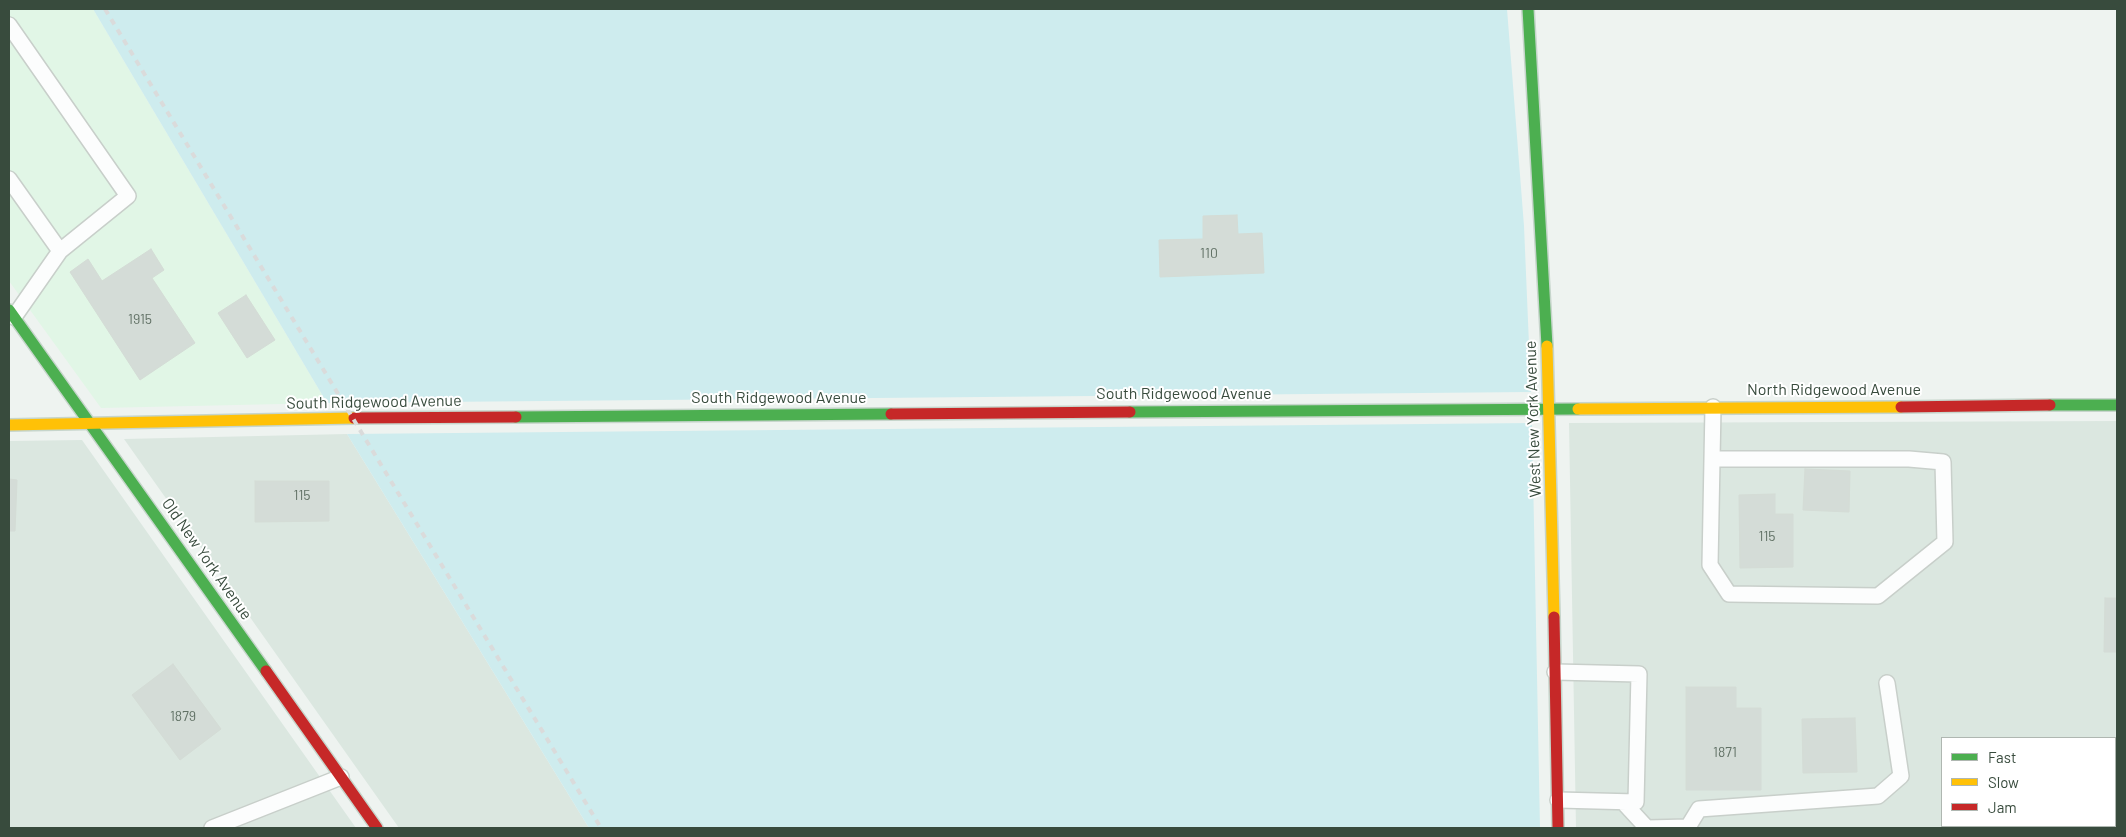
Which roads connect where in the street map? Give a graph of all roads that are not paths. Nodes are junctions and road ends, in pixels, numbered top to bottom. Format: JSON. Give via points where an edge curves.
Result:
{"nodes":[{"id":1,"x":1528,"y":9,"type":"edge"},
{"id":2,"x":9,"y":25,"type":"edge"},
{"id":3,"x":9,"y":179,"type":"edge"},
{"id":4,"x":60,"y":251,"type":"junction"},
{"id":5,"x":11,"y":314,"type":"edge"},
{"id":6,"x":2117,"y":405,"type":"edge"},
{"id":7,"x":1713,"y":406,"type":"junction"},
{"id":8,"x":1550,"y":407,"type":"junction"},
{"id":9,"x":91,"y":424,"type":"junction"},
{"id":10,"x":9,"y":425,"type":"edge"},
{"id":11,"x":1712,"y":459,"type":"junction"},
{"id":12,"x":1555,"y":672,"type":"junction"},
{"id":13,"x":1887,"y":683,"type":"dead end"},
{"id":14,"x":341,"y":777,"type":"junction"},
{"id":15,"x":1558,"y":800,"type":"junction"},
{"id":16,"x":1623,"y":802,"type":"junction"},
{"id":17,"x":212,"y":828,"type":"edge"},
{"id":18,"x":377,"y":828,"type":"edge"},
{"id":19,"x":1558,"y":828,"type":"edge"}],
"edges":[{"from":1,"to":8,"type":"street","name":"West New York Avenue"},
{"from":2,"to":4,"type":"lane","via":[[128,196]]},
{"from":3,"to":4,"type":"lane"},
{"from":4,"to":5,"type":"lane"},
{"from":5,"to":9,"type":"street","name":"Old New York Avenue"},
{"from":6,"to":7,"type":"street","name":"North Ridgewood Avenue"},
{"from":7,"to":8,"type":"street","name":"North Ridgewood Avenue"},
{"from":7,"to":11,"type":"lane"},
{"from":8,"to":9,"type":"street","name":"South Ridgewood Avenue","via":[[361,418]]},
{"from":8,"to":12,"type":"street","name":"West New York Avenue"},
{"from":9,"to":10,"type":"street","name":"South Ridgewood Avenue"},
{"from":9,"to":14,"type":"street","name":"Old New York Avenue"},
{"from":11,"to":11,"type":"lane","via":[[1710,566],[1729,594],[1878,596],[1945,542],[1943,462],[1909,459]]},
{"from":12,"to":15,"type":"street","name":"West New York Avenue"},
{"from":12,"to":16,"type":"lane","via":[[1639,674],[1636,802]]},
{"from":13,"to":16,"type":"lane","via":[[1902,776],[1878,796],[1699,809],[1688,827],[1663,828],[1647,828]]},
{"from":14,"to":17,"type":"lane"},
{"from":14,"to":18,"type":"street","name":"Old New York Avenue"},
{"from":15,"to":16,"type":"lane"},
{"from":15,"to":19,"type":"street","name":"West New York Avenue"}]}
